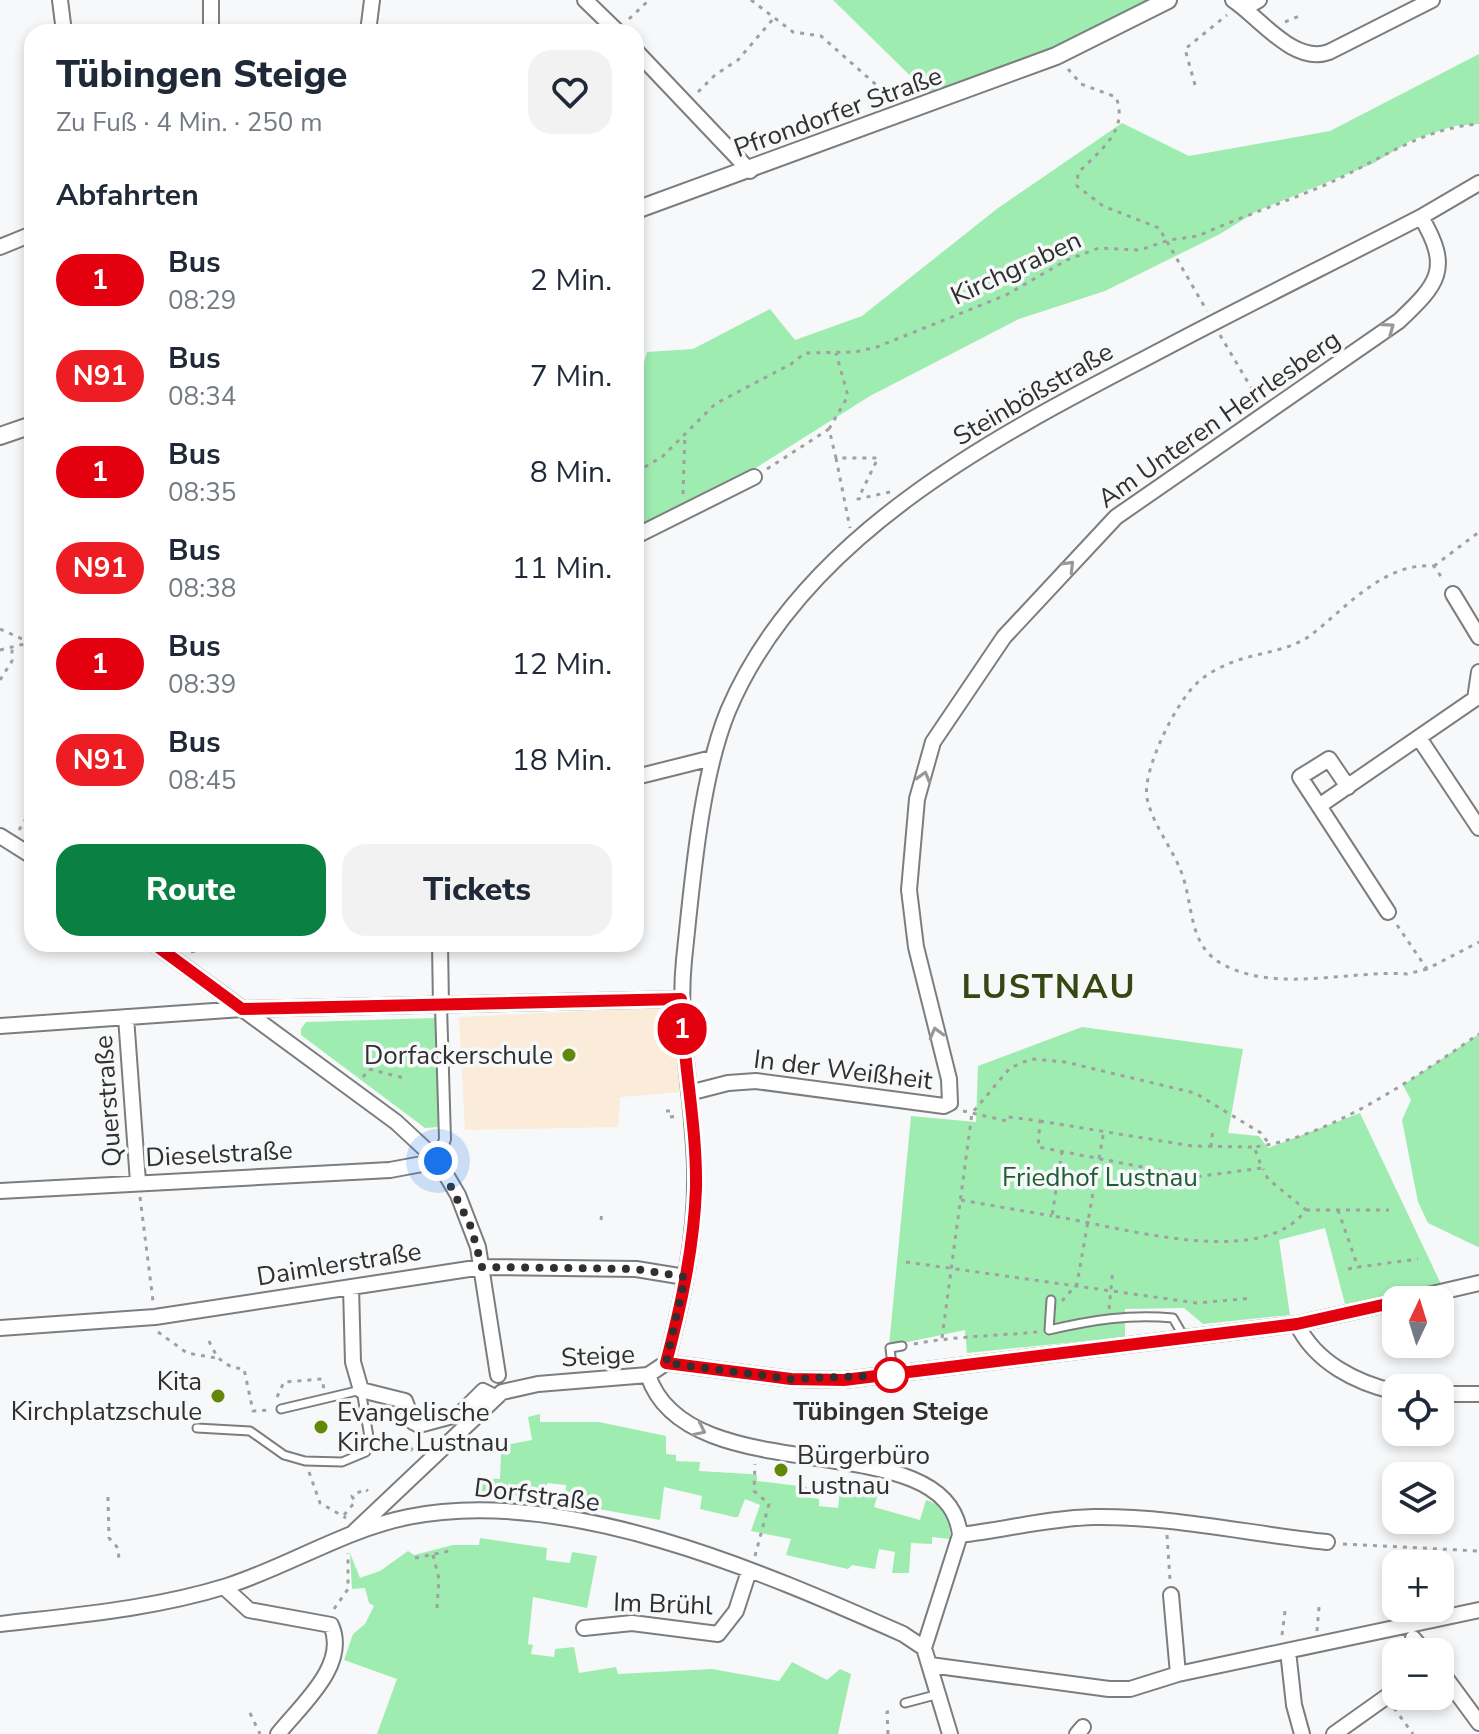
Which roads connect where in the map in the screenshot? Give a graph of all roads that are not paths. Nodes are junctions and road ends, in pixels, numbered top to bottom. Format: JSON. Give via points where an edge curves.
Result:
{"nodes":[{"id":1,"x":60,"y":0,"type":"edge"},
{"id":2,"x":211,"y":0,"type":"edge"},
{"id":3,"x":372,"y":0,"type":"edge"},
{"id":4,"x":585,"y":0,"type":"edge"},
{"id":5,"x":1145,"y":0,"type":"edge"},
{"id":6,"x":1168,"y":0,"type":"edge"},
{"id":7,"x":1259,"y":0,"type":"edge"},
{"id":8,"x":1432,"y":0,"type":"edge"},
{"id":9,"x":1239,"y":4,"type":"edge"},
{"id":10,"x":63,"y":24,"type":"edge"},
{"id":11,"x":211,"y":24,"type":"edge"},
{"id":12,"x":369,"y":24,"type":"edge"},
{"id":13,"x":610,"y":24,"type":"edge"},
{"id":14,"x":1056,"y":56,"type":"junction"},
{"id":15,"x":644,"y":59,"type":"edge"},
{"id":16,"x":750,"y":171,"type":"junction"},
{"id":17,"x":1479,"y":183,"type":"edge"},
{"id":18,"x":644,"y":207,"type":"edge"},
{"id":19,"x":1421,"y":217,"type":"junction"},
{"id":20,"x":24,"y":237,"type":"edge"},
{"id":21,"x":0,"y":247,"type":"edge"},
{"id":22,"x":24,"y":428,"type":"edge"},
{"id":23,"x":0,"y":436,"type":"edge"},
{"id":24,"x":754,"y":477,"type":"road end"},
{"id":25,"x":644,"y":532,"type":"edge"},
{"id":26,"x":1453,"y":594,"type":"road end"},
{"id":27,"x":1479,"y":637,"type":"edge"},
{"id":28,"x":1479,"y":672,"type":"edge"},
{"id":29,"x":1477,"y":698,"type":"edge"},
{"id":30,"x":1419,"y":738,"type":"junction"},
{"id":31,"x":712,"y":758,"type":"junction"},
{"id":32,"x":644,"y":775,"type":"edge"},
{"id":33,"x":1348,"y":787,"type":"junction"},
{"id":34,"x":1319,"y":806,"type":"junction"},
{"id":35,"x":1479,"y":828,"type":"edge"},
{"id":36,"x":5,"y":839,"type":"edge"},
{"id":37,"x":24,"y":851,"type":"edge"},
{"id":38,"x":1388,"y":912,"type":"road end"},
{"id":39,"x":164,"y":952,"type":"edge"},
{"id":40,"x":440,"y":952,"type":"edge"},
{"id":41,"x":681,"y":999,"type":"junction"},
{"id":42,"x":441,"y":1006,"type":"junction"},
{"id":43,"x":242,"y":1009,"type":"junction"},
{"id":44,"x":126,"y":1017,"type":"junction"},
{"id":45,"x":0,"y":1026,"type":"edge"},
{"id":46,"x":689,"y":1093,"type":"junction"},
{"id":47,"x":944,"y":1106,"type":"joint"},
{"id":48,"x":438,"y":1161,"type":"junction"},
{"id":49,"x":138,"y":1182,"type":"junction"},
{"id":50,"x":0,"y":1191,"type":"edge"},
{"id":51,"x":482,"y":1267,"type":"junction"},
{"id":52,"x":685,"y":1277,"type":"junction"},
{"id":53,"x":1479,"y":1283,"type":"edge"},
{"id":54,"x":351,"y":1287,"type":"junction"},
{"id":55,"x":1454,"y":1289,"type":"edge"},
{"id":56,"x":1051,"y":1300,"type":"dead end"},
{"id":57,"x":1382,"y":1305,"type":"edge"},
{"id":58,"x":1297,"y":1324,"type":"junction"},
{"id":59,"x":0,"y":1328,"type":"edge"},
{"id":60,"x":1184,"y":1337,"type":"junction"},
{"id":61,"x":902,"y":1346,"type":"dead end"},
{"id":62,"x":666,"y":1363,"type":"junction"},
{"id":63,"x":893,"y":1374,"type":"junction"},
{"id":64,"x":498,"y":1375,"type":"dead end"},
{"id":65,"x":648,"y":1375,"type":"junction"},
{"id":66,"x":1382,"y":1388,"type":"edge"},
{"id":67,"x":361,"y":1390,"type":"junction"},
{"id":68,"x":1454,"y":1394,"type":"edge"},
{"id":69,"x":1479,"y":1394,"type":"edge"},
{"id":70,"x":495,"y":1397,"type":"junction"},
{"id":71,"x":281,"y":1409,"type":"road end"},
{"id":72,"x":197,"y":1428,"type":"dead end"},
{"id":73,"x":348,"y":1535,"type":"junction"},
{"id":74,"x":960,"y":1535,"type":"junction"},
{"id":75,"x":1327,"y":1542,"type":"road end"},
{"id":76,"x":749,"y":1571,"type":"junction"},
{"id":77,"x":224,"y":1587,"type":"junction"},
{"id":78,"x":1171,"y":1595,"type":"road end"},
{"id":79,"x":1479,"y":1610,"type":"edge"},
{"id":80,"x":0,"y":1624,"type":"edge"},
{"id":81,"x":584,"y":1628,"type":"dead end"},
{"id":82,"x":924,"y":1648,"type":"junction"},
{"id":83,"x":1288,"y":1651,"type":"junction"},
{"id":84,"x":930,"y":1665,"type":"junction"},
{"id":85,"x":1178,"y":1674,"type":"junction"},
{"id":86,"x":1454,"y":1689,"type":"edge"},
{"id":87,"x":939,"y":1694,"type":"junction"},
{"id":88,"x":1382,"y":1700,"type":"edge"},
{"id":89,"x":905,"y":1703,"type":"dead end"},
{"id":90,"x":1479,"y":1723,"type":"edge"},
{"id":91,"x":278,"y":1734,"type":"edge"},
{"id":92,"x":950,"y":1734,"type":"edge"},
{"id":93,"x":1302,"y":1734,"type":"edge"},
{"id":94,"x":1334,"y":1734,"type":"edge"}],
"edges":[{"from":1,"to":10,"type":"street"},
{"from":2,"to":11,"type":"street"},
{"from":3,"to":12,"type":"street"},
{"from":4,"to":13,"type":"street"},
{"from":5,"to":14,"type":"street","name":"Pfrondorfer Straße"},
{"from":6,"to":14,"type":"street","name":"Pfrondorfer Straße"},
{"from":7,"to":9,"type":"street"},
{"from":8,"to":9,"type":"street","via":[[1320,56],[1303,55]]},
{"from":14,"to":16,"type":"street","name":"Pfrondorfer Straße"},
{"from":15,"to":16,"type":"street"},
{"from":16,"to":18,"type":"street","name":"Pfrondorfer Straße"},
{"from":17,"to":19,"type":"street","name":"Steinbößstraße"},
{"from":19,"to":31,"type":"street","name":"Steinbößstraße","via":[[987,443],[902,504],[789,609],[728,712]]},
{"from":47,"to":19,"type":"street","name":"Am Unteren Herrlesberg","one_way":true,"via":[[950,1103],[949,1079],[916,947],[909,890],[917,799],[933,742],[1004,637],[1116,517],[1399,321],[1431,291],[1438,256]]},
{"from":20,"to":21,"type":"street"},
{"from":22,"to":23,"type":"street"},
{"from":24,"to":25,"type":"street"},
{"from":26,"to":27,"type":"street"},
{"from":28,"to":29,"type":"street"},
{"from":29,"to":30,"type":"street"},
{"from":30,"to":33,"type":"street"},
{"from":30,"to":35,"type":"street"},
{"from":31,"to":32,"type":"street"},
{"from":31,"to":41,"type":"street","name":"Steinbößstraße"},
{"from":33,"to":34,"type":"street"},
{"from":33,"to":34,"type":"street","via":[[1329,759],[1300,777]]},
{"from":34,"to":38,"type":"street"},
{"from":36,"to":37,"type":"street"},
{"from":39,"to":43,"type":"street"},
{"from":40,"to":42,"type":"street"},
{"from":41,"to":42,"type":"street"},
{"from":41,"to":46,"type":"street","name":"Steinbößstraße"},
{"from":42,"to":43,"type":"street"},
{"from":42,"to":48,"type":"street","via":[[445,1139]]},
{"from":43,"to":44,"type":"street"},
{"from":43,"to":48,"type":"street","via":[[353,1089]]},
{"from":44,"to":45,"type":"street"},
{"from":44,"to":49,"type":"street","name":"Querstraße"},
{"from":46,"to":47,"type":"street","name":"In der Weißheit","via":[[756,1081]]},
{"from":46,"to":52,"type":"street","name":"Steinbößstraße","via":[[696,1186]]},
{"from":48,"to":49,"type":"street","name":"Dieselstraße","via":[[390,1170]]},
{"from":48,"to":51,"type":"street","via":[[471,1227]]},
{"from":49,"to":50,"type":"street","name":"Dieselstraße"},
{"from":51,"to":52,"type":"street","name":"Daimlerstraße","via":[[636,1269]]},
{"from":51,"to":54,"type":"street","name":"Daimlerstraße"},
{"from":51,"to":64,"type":"street"},
{"from":52,"to":62,"type":"street","name":"Steinbößstraße"},
{"from":53,"to":55,"type":"street"},
{"from":54,"to":59,"type":"street","name":"Daimlerstraße","via":[[155,1317]]},
{"from":54,"to":67,"type":"street","via":[[353,1362]]},
{"from":56,"to":60,"type":"lane","via":[[1049,1330],[1109,1317],[1173,1318]]},
{"from":57,"to":58,"type":"street"},
{"from":58,"to":60,"type":"street"},
{"from":58,"to":66,"type":"street","via":[[1304,1339],[1336,1367]]},
{"from":60,"to":63,"type":"street"},
{"from":61,"to":63,"type":"lane","via":[[890,1348]]},
{"from":62,"to":63,"type":"street","via":[[791,1379]]},
{"from":62,"to":65,"type":"street"},
{"from":65,"to":70,"type":"street","name":"Steige","via":[[538,1384]]},
{"from":65,"to":74,"type":"street","name":"Steige","one_way":true,"via":[[656,1394],[683,1421],[736,1445],[907,1477],[947,1502]]},
{"from":67,"to":70,"type":"street","name":"Steige","via":[[405,1401],[419,1425],[460,1414],[483,1391]]},
{"from":67,"to":71,"type":"lane"},
{"from":67,"to":72,"type":"lane","via":[[369,1437],[366,1452],[342,1462],[284,1455],[250,1431]]},
{"from":68,"to":69,"type":"street"},
{"from":70,"to":73,"type":"street"},
{"from":73,"to":76,"type":"street","name":"Dorfstraße","via":[[435,1513],[490,1511],[629,1531]]},
{"from":73,"to":77,"type":"street","name":"Dorfstraße"},
{"from":74,"to":75,"type":"street","via":[[1059,1520],[1125,1517]]},
{"from":74,"to":82,"type":"street"},
{"from":76,"to":81,"type":"street","name":"Im Brühl","via":[[736,1611],[718,1634],[632,1623]]},
{"from":76,"to":82,"type":"street","name":"Dorfstraße","via":[[903,1634]]},
{"from":77,"to":80,"type":"street","name":"Dorfstraße","via":[[128,1609]]},
{"from":77,"to":91,"type":"street","via":[[249,1610],[331,1625],[337,1638],[337,1652]]},
{"from":78,"to":85,"type":"street"},
{"from":79,"to":83,"type":"street"},
{"from":82,"to":84,"type":"street"},
{"from":83,"to":85,"type":"street"},
{"from":83,"to":93,"type":"street"},
{"from":84,"to":85,"type":"street","via":[[1109,1689],[1130,1689]]},
{"from":84,"to":87,"type":"street"},
{"from":86,"to":90,"type":"street"},
{"from":87,"to":89,"type":"lane"},
{"from":87,"to":92,"type":"street"},
{"from":88,"to":94,"type":"street"}]}
